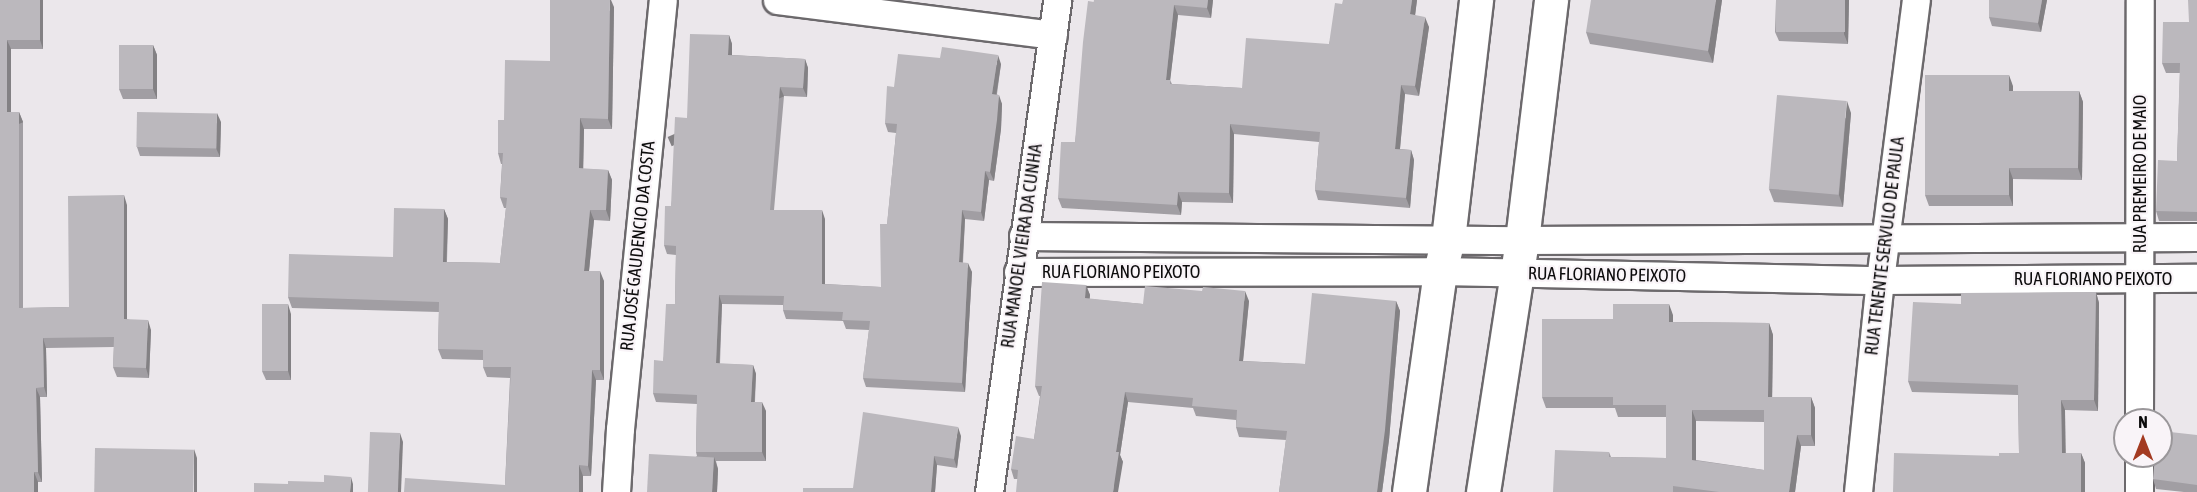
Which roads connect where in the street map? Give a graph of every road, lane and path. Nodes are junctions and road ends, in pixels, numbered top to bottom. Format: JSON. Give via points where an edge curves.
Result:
{"nodes":[{"id":1,"x":663,"y":0,"type":"edge"},
{"id":2,"x":777,"y":0,"type":"edge"},
{"id":3,"x":1057,"y":0,"type":"edge"},
{"id":4,"x":1476,"y":0,"type":"edge"},
{"id":5,"x":1551,"y":0,"type":"edge"},
{"id":6,"x":1916,"y":0,"type":"edge"},
{"id":7,"x":2140,"y":0,"type":"edge"},
{"id":8,"x":1053,"y":35,"type":"junction"},
{"id":9,"x":1023,"y":236,"type":"junction"},
{"id":10,"x":2197,"y":237,"type":"edge"},
{"id":11,"x":2139,"y":238,"type":"junction"},
{"id":12,"x":1448,"y":239,"type":"junction"},
{"id":13,"x":1522,"y":240,"type":"junction"},
{"id":14,"x":1885,"y":240,"type":"junction"},
{"id":15,"x":1440,"y":271,"type":"junction"},
{"id":16,"x":1018,"y":272,"type":"junction"},
{"id":17,"x":1517,"y":274,"type":"junction"},
{"id":18,"x":2197,"y":278,"type":"edge"},
{"id":19,"x":2140,"y":279,"type":"junction"},
{"id":20,"x":1880,"y":280,"type":"junction"},
{"id":21,"x":2139,"y":408,"type":"edge"},
{"id":22,"x":2139,"y":468,"type":"edge"},
{"id":23,"x":616,"y":492,"type":"edge"},
{"id":24,"x":989,"y":492,"type":"edge"},
{"id":25,"x":1409,"y":492,"type":"edge"},
{"id":26,"x":1483,"y":492,"type":"edge"},
{"id":27,"x":1858,"y":492,"type":"edge"},
{"id":28,"x":2139,"y":492,"type":"edge"}],
"edges":[{"from":1,"to":23,"type":"street","name":"RUA JOSÉ GAUDENCIO DA COSTA"},
{"from":2,"to":8,"type":"street"},
{"from":3,"to":8,"type":"street","name":"RUA MANOEL VIEIRA DA CUNHA"},
{"from":4,"to":12,"type":"street"},
{"from":5,"to":13,"type":"street"},
{"from":6,"to":14,"type":"street","name":"RUA TENENTE SERVULO DE PAULA"},
{"from":7,"to":11,"type":"street","name":"RUA PREMEIRO DE MAIO"},
{"from":8,"to":9,"type":"street","name":"RUA MANOEL VIEIRA DA CUNHA"},
{"from":9,"to":12,"type":"street","name":"RUA FLORIANO PEIXOTO"},
{"from":9,"to":16,"type":"street","name":"RUA MANOEL VIEIRA DA CUNHA"},
{"from":10,"to":11,"type":"street","name":"RUA FLORIANO PEIXOTO"},
{"from":11,"to":14,"type":"street","name":"RUA FLORIANO PEIXOTO"},
{"from":11,"to":19,"type":"street","name":"RUA PREMEIRO DE MAIO"},
{"from":12,"to":13,"type":"street","name":"RUA FLORIANO PEIXOTO"},
{"from":12,"to":15,"type":"street"},
{"from":13,"to":14,"type":"street","name":"RUA FLORIANO PEIXOTO"},
{"from":13,"to":17,"type":"street"},
{"from":14,"to":20,"type":"street","name":"RUA TENENTE SERVULO DE PAULA"},
{"from":15,"to":16,"type":"street","name":"RUA FLORIANO PEIXOTO"},
{"from":15,"to":17,"type":"street","name":"RUA FLORIANO PEIXOTO"},
{"from":15,"to":25,"type":"street"},
{"from":16,"to":24,"type":"street","name":"RUA MANOEL VIEIRA DA CUNHA"},
{"from":17,"to":20,"type":"street","name":"RUA FLORIANO PEIXOTO"},
{"from":17,"to":26,"type":"street"},
{"from":18,"to":19,"type":"street","name":"RUA FLORIANO PEIXOTO"},
{"from":19,"to":20,"type":"street","name":"RUA FLORIANO PEIXOTO"},
{"from":19,"to":21,"type":"street","name":"RUA PREMEIRO DE MAIO"},
{"from":20,"to":27,"type":"street","name":"RUA TENENTE SERVULO DE PAULA"},
{"from":22,"to":28,"type":"street"}]}
